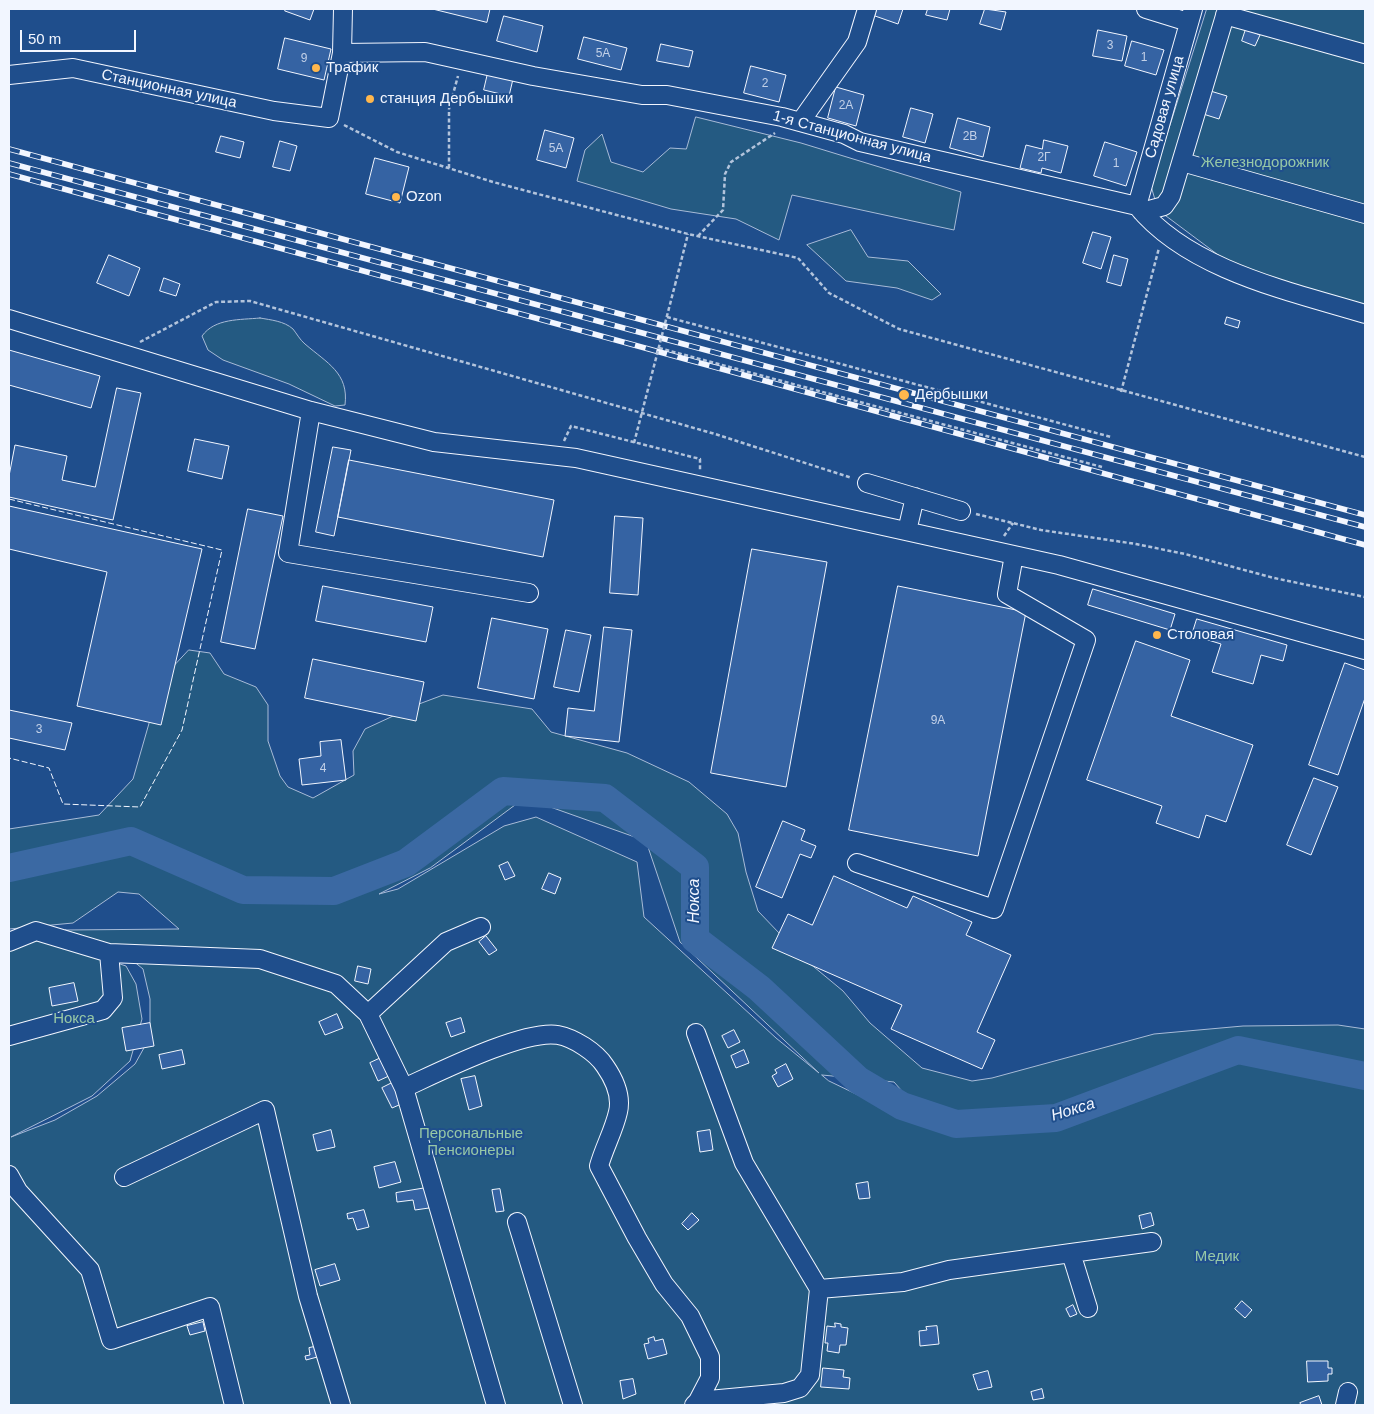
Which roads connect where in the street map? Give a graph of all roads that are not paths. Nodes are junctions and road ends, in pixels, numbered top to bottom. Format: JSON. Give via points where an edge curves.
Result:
{"nodes":[{"id":1,"x":343,"y":9,"type":"edge"},
{"id":2,"x":867,"y":9,"type":"edge"},
{"id":3,"x":1146,"y":9,"type":"edge"},
{"id":4,"x":1226,"y":12,"type":"edge"},
{"id":5,"x":1191,"y":15,"type":"edge"},
{"id":6,"x":342,"y":53,"type":"junction"},
{"id":7,"x":1365,"y":54,"type":"edge"},
{"id":8,"x":9,"y":74,"type":"edge"},
{"id":9,"x":802,"y":121,"type":"junction"},
{"id":10,"x":1182,"y":162,"type":"junction"},
{"id":11,"x":1140,"y":209,"type":"junction"},
{"id":12,"x":1365,"y":214,"type":"edge"},
{"id":13,"x":1365,"y":314,"type":"edge"},
{"id":14,"x":9,"y":319,"type":"edge"},
{"id":15,"x":311,"y":411,"type":"junction"},
{"id":16,"x":867,"y":483,"type":"road end"},
{"id":17,"x":915,"y":497,"type":"junction"},
{"id":18,"x":961,"y":511,"type":"road end"},
{"id":19,"x":907,"y":531,"type":"junction"},
{"id":20,"x":1014,"y":555,"type":"junction"},
{"id":21,"x":529,"y":593,"type":"dead end"},
{"id":22,"x":1365,"y":650,"type":"edge"},
{"id":23,"x":857,"y":863,"type":"dead end"},
{"id":24,"x":481,"y":927,"type":"dead end"},
{"id":25,"x":9,"y":942,"type":"edge"},
{"id":26,"x":109,"y":953,"type":"junction"},
{"id":27,"x":368,"y":1014,"type":"junction"},
{"id":28,"x":696,"y":1033,"type":"dead end"},
{"id":29,"x":9,"y":1036,"type":"edge"},
{"id":30,"x":404,"y":1088,"type":"junction"},
{"id":31,"x":9,"y":1175,"type":"edge"},
{"id":32,"x":124,"y":1177,"type":"dead end"},
{"id":33,"x":517,"y":1222,"type":"dead end"},
{"id":34,"x":1152,"y":1242,"type":"dead end"},
{"id":35,"x":1071,"y":1253,"type":"junction"},
{"id":36,"x":819,"y":1289,"type":"junction"},
{"id":37,"x":1088,"y":1308,"type":"dead end"},
{"id":38,"x":696,"y":1403,"type":"edge"},
{"id":39,"x":234,"y":1405,"type":"edge"},
{"id":40,"x":342,"y":1405,"type":"edge"},
{"id":41,"x":496,"y":1405,"type":"edge"},
{"id":42,"x":573,"y":1405,"type":"edge"}],
"edges":[{"from":1,"to":6,"type":"street"},
{"from":2,"to":9,"type":"street","via":[[857,42]]},
{"from":3,"to":5,"type":"street"},
{"from":4,"to":7,"type":"street"},
{"from":4,"to":10,"type":"street"},
{"from":5,"to":11,"type":"street","name":"Садовая улица"},
{"from":6,"to":8,"type":"street","name":"Станционная улица","via":[[329,118],[274,111],[73,68]]},
{"from":6,"to":9,"type":"street","name":"1-я Станционная улица","via":[[425,52],[642,96],[667,95]]},
{"from":9,"to":11,"type":"street","name":"1-я Станционная улица","via":[[860,142]]},
{"from":10,"to":11,"type":"street","via":[[1171,196],[1164,206]]},
{"from":10,"to":12,"type":"street"},
{"from":11,"to":13,"type":"street","via":[[1163,233],[1232,273]]},
{"from":14,"to":15,"type":"street"},
{"from":15,"to":19,"type":"street","via":[[434,442],[576,458]]},
{"from":15,"to":21,"type":"street","via":[[288,553]]},
{"from":16,"to":17,"type":"street"},
{"from":17,"to":18,"type":"street"},
{"from":17,"to":19,"type":"street"},
{"from":19,"to":20,"type":"street"},
{"from":20,"to":22,"type":"street","via":[[1059,564]]},
{"from":20,"to":23,"type":"street","via":[[1007,594],[1086,640],[994,909]]},
{"from":24,"to":27,"type":"street","via":[[446,942]]},
{"from":25,"to":26,"type":"street","via":[[36,932]]},
{"from":26,"to":27,"type":"street","via":[[260,959],[336,984]]},
{"from":26,"to":29,"type":"street","via":[[113,998],[104,1010]]},
{"from":27,"to":30,"type":"street"},
{"from":28,"to":36,"type":"street","via":[[744,1163]]},
{"from":30,"to":38,"type":"street","via":[[462,1061],[525,1038],[558,1035],[578,1043],[601,1060],[616,1082],[619,1111],[599,1166],[637,1238],[664,1284],[690,1316],[710,1357],[710,1378]]},
{"from":30,"to":41,"type":"street"},
{"from":31,"to":39,"type":"street","via":[[18,1191],[90,1270],[111,1340],[210,1307]]},
{"from":32,"to":40,"type":"street","via":[[265,1110],[308,1296]]},
{"from":33,"to":42,"type":"street"},
{"from":34,"to":35,"type":"street"},
{"from":35,"to":36,"type":"street","via":[[949,1270],[903,1282]]},
{"from":35,"to":37,"type":"street"},
{"from":36,"to":38,"type":"street","via":[[810,1375],[800,1388],[784,1393]]}]}
